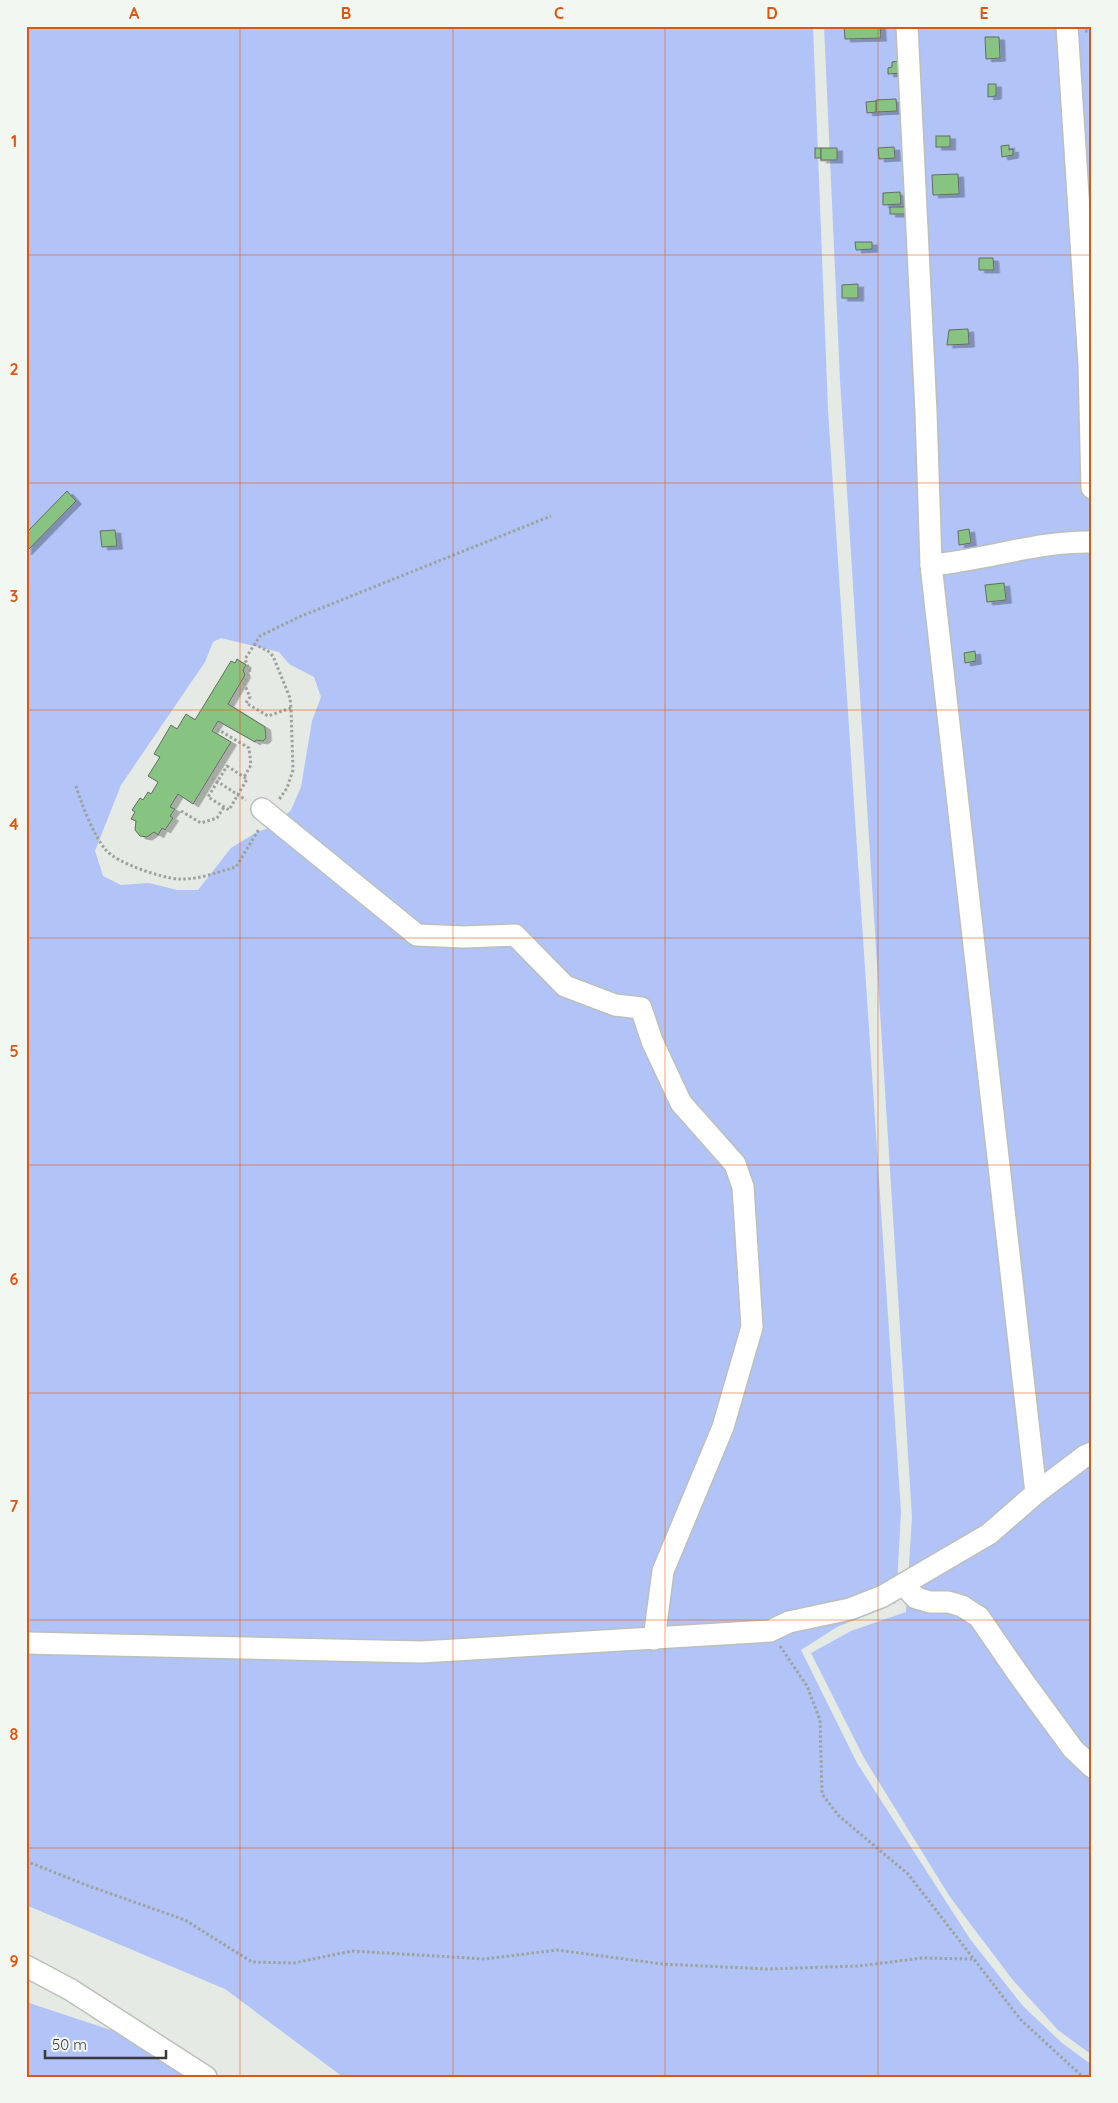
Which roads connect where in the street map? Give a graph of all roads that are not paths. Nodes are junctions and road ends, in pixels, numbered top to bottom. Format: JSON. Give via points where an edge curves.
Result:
{"nodes":[{"id":1,"x":907,"y":26,"type":"edge"},
{"id":2,"x":1067,"y":26,"type":"edge"},
{"id":3,"x":1092,"y":488,"type":"edge"},
{"id":4,"x":1092,"y":542,"type":"edge"},
{"id":5,"x":931,"y":565,"type":"junction"},
{"id":6,"x":265,"y":812,"type":"road end"},
{"id":7,"x":1092,"y":1453,"type":"edge"},
{"id":8,"x":1036,"y":1493,"type":"junction"},
{"id":9,"x":903,"y":1584,"type":"junction"},
{"id":10,"x":654,"y":1639,"type":"junction"},
{"id":11,"x":26,"y":1644,"type":"edge"},
{"id":12,"x":1092,"y":1767,"type":"edge"},
{"id":13,"x":26,"y":1966,"type":"edge"},
{"id":14,"x":206,"y":2077,"type":"edge"}],
"edges":[{"from":1,"to":5,"type":"lane"},
{"from":2,"to":3,"type":"lane","via":[[1089,364]]},
{"from":4,"to":5,"type":"lane","via":[[1067,541]]},
{"from":5,"to":8,"type":"lane"},
{"from":6,"to":10,"type":"lane","via":[[417,936],[515,935],[565,986],[615,1005],[641,1008],[652,1041],[681,1103],[735,1164],[743,1186],[752,1327],[724,1427],[663,1570]]},
{"from":7,"to":8,"type":"lane"},
{"from":8,"to":9,"type":"lane","via":[[989,1534]]},
{"from":9,"to":10,"type":"lane","via":[[850,1609],[789,1622],[770,1630]]},
{"from":9,"to":12,"type":"lane","via":[[916,1598],[962,1606],[979,1617],[1073,1749]]},
{"from":10,"to":11,"type":"lane","via":[[421,1652]]},
{"from":13,"to":14,"type":"lane","via":[[71,1990]]}]}
